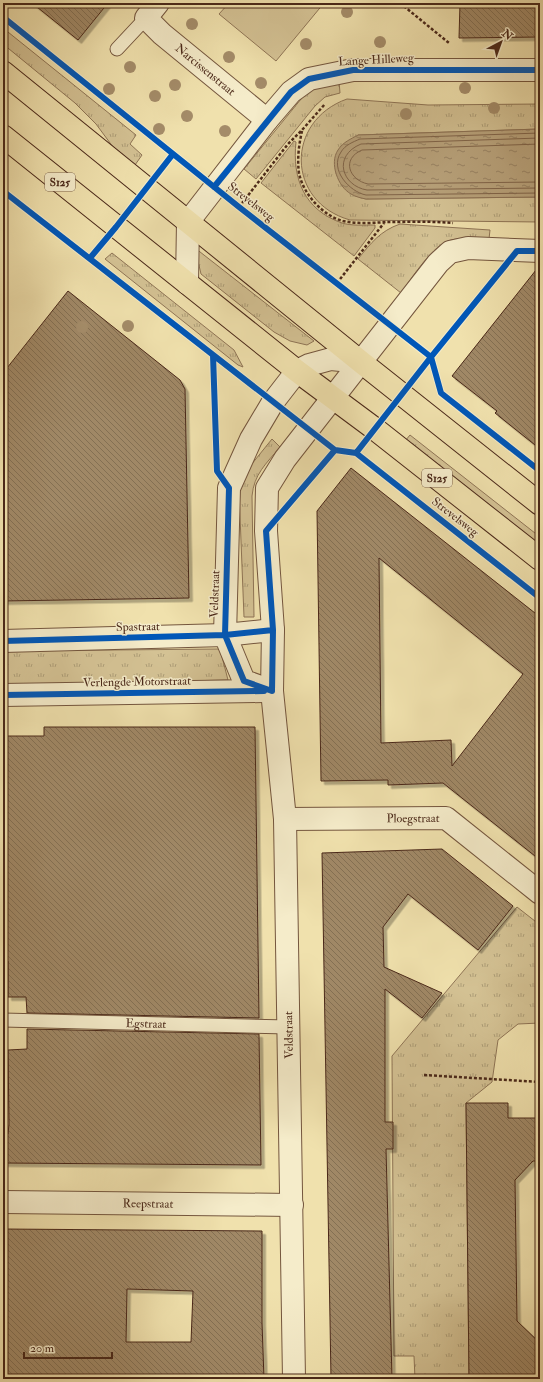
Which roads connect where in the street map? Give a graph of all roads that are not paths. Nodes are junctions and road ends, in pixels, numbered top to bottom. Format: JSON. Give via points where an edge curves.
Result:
{"nodes":[{"id":1,"x":152,"y":10,"type":"edge"},
{"id":2,"x":117,"y":49,"type":"dead end"},
{"id":3,"x":540,"y":70,"type":"edge"},
{"id":4,"x":3,"y":72,"type":"edge"},
{"id":5,"x":267,"y":120,"type":"junction"},
{"id":6,"x":3,"y":136,"type":"edge"},
{"id":7,"x":188,"y":222,"type":"junction"},
{"id":8,"x":540,"y":250,"type":"edge"},
{"id":9,"x":187,"y":283,"type":"junction"},
{"id":10,"x":361,"y":362,"type":"junction"},
{"id":11,"x":297,"y":371,"type":"junction"},
{"id":12,"x":334,"y":397,"type":"junction"},
{"id":13,"x":540,"y":504,"type":"edge"},
{"id":14,"x":540,"y":559,"type":"edge"},
{"id":15,"x":273,"y":630,"type":"junction"},
{"id":16,"x":225,"y":635,"type":"junction"},
{"id":17,"x":3,"y":641,"type":"edge"},
{"id":18,"x":272,"y":691,"type":"junction"},
{"id":19,"x":3,"y":695,"type":"edge"},
{"id":20,"x":285,"y":819,"type":"junction"},
{"id":21,"x":540,"y":893,"type":"edge"},
{"id":22,"x":3,"y":1020,"type":"edge"},
{"id":23,"x":289,"y":1027,"type":"junction"},
{"id":24,"x":3,"y":1202,"type":"edge"},
{"id":25,"x":292,"y":1205,"type":"junction"},
{"id":26,"x":294,"y":1379,"type":"edge"}],
"edges":[{"from":1,"to":2,"type":"lane","name":"Narcissenstraat"},
{"from":1,"to":5,"type":"street","name":"Narcissenstraat","via":[[162,34]]},
{"from":3,"to":5,"type":"street","name":"Lange Hilleweg","via":[[393,69],[338,72],[309,79],[291,92]]},
{"from":4,"to":7,"type":"main road"},
{"from":5,"to":7,"type":"street","name":"Lange Hilleweg"},
{"from":6,"to":9,"type":"main road","name":"Strevelsweg","number":"S125"},
{"from":7,"to":9,"type":"street"},
{"from":7,"to":10,"type":"main road"},
{"from":8,"to":10,"type":"street","via":[[468,248],[450,252],[438,263]]},
{"from":9,"to":11,"type":"main road","name":"Strevelsweg","number":"S125"},
{"from":10,"to":11,"type":"street","name":"Veldstraat","via":[[331,359]]},
{"from":10,"to":12,"type":"street","name":"Veldstraat"},
{"from":10,"to":13,"type":"main road"},
{"from":11,"to":12,"type":"main road","name":"Strevelsweg","number":"S125"},
{"from":11,"to":16,"type":"street","name":"Veldstraat","via":[[273,402],[251,439],[229,488]]},
{"from":12,"to":14,"type":"main road","name":"Strevelsweg","number":"S125"},
{"from":12,"to":15,"type":"street","name":"Veldstraat","via":[[267,488],[266,531]]},
{"from":15,"to":16,"type":"street","name":"Spastraat"},
{"from":15,"to":18,"type":"street","name":"Veldstraat"},
{"from":16,"to":17,"type":"street","name":"Spastraat"},
{"from":16,"to":18,"type":"street","name":"Veldstraat","via":[[244,681]]},
{"from":18,"to":19,"type":"street","name":"Verlengde Motorstraat"},
{"from":18,"to":20,"type":"street","name":"Veldstraat"},
{"from":20,"to":21,"type":"street","name":"Ploegstraat","via":[[446,818]]},
{"from":20,"to":23,"type":"street","name":"Veldstraat"},
{"from":22,"to":23,"type":"lane","name":"Egstraat"},
{"from":23,"to":25,"type":"street","name":"Veldstraat"},
{"from":24,"to":25,"type":"street","name":"Reepstraat"},
{"from":25,"to":26,"type":"street","name":"Veldstraat"}]}
